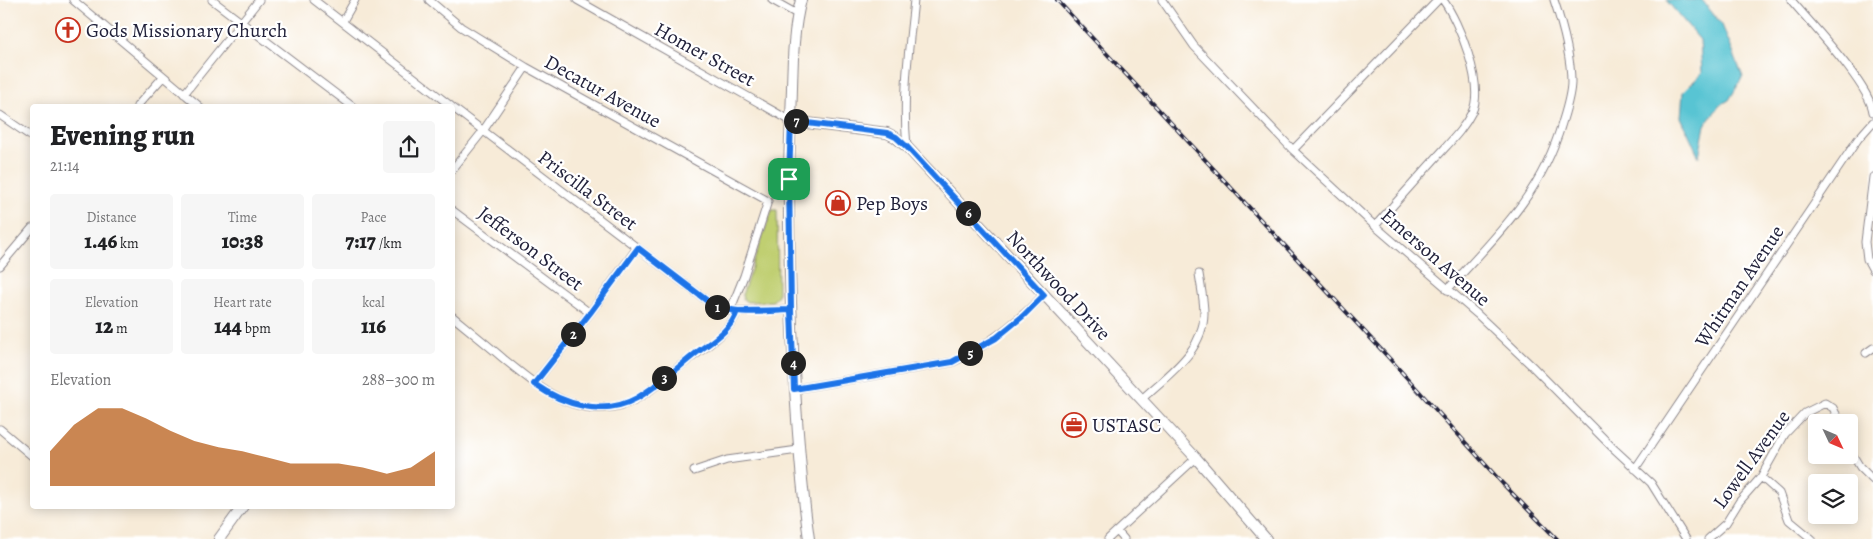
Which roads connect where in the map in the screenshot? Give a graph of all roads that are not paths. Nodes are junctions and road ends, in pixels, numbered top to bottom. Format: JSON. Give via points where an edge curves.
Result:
{"nodes":[{"id":1,"x":73,"y":0,"type":"edge"},
{"id":2,"x":212,"y":0,"type":"edge"},
{"id":3,"x":259,"y":0,"type":"edge"},
{"id":4,"x":314,"y":0,"type":"edge"},
{"id":5,"x":355,"y":0,"type":"edge"},
{"id":6,"x":429,"y":0,"type":"edge"},
{"id":7,"x":577,"y":0,"type":"edge"},
{"id":8,"x":772,"y":0,"type":"edge"},
{"id":9,"x":796,"y":0,"type":"edge"},
{"id":10,"x":801,"y":0,"type":"edge"},
{"id":11,"x":914,"y":0,"type":"edge"},
{"id":12,"x":1162,"y":0,"type":"edge"},
{"id":13,"x":1438,"y":0,"type":"edge"},
{"id":14,"x":1443,"y":0,"type":"edge"},
{"id":15,"x":1554,"y":0,"type":"edge"},
{"id":16,"x":1791,"y":0,"type":"edge"},
{"id":17,"x":797,"y":14,"type":"junction"},
{"id":18,"x":240,"y":22,"type":"junction"},
{"id":19,"x":343,"y":22,"type":"junction"},
{"id":20,"x":526,"y":68,"type":"junction"},
{"id":21,"x":164,"y":77,"type":"junction"},
{"id":22,"x":184,"y":94,"type":"junction"},
{"id":23,"x":140,"y":104,"type":"edge"},
{"id":24,"x":196,"y":104,"type":"edge"},
{"id":25,"x":349,"y":104,"type":"edge"},
{"id":26,"x":448,"y":104,"type":"edge"},
{"id":27,"x":455,"y":109,"type":"edge"},
{"id":28,"x":1873,"y":112,"type":"edge"},
{"id":29,"x":0,"y":115,"type":"edge"},
{"id":30,"x":791,"y":121,"type":"junction"},
{"id":31,"x":1873,"y":122,"type":"edge"},
{"id":32,"x":482,"y":131,"type":"junction"},
{"id":33,"x":30,"y":136,"type":"edge"},
{"id":34,"x":907,"y":147,"type":"junction"},
{"id":35,"x":1293,"y":150,"type":"junction"},
{"id":36,"x":455,"y":166,"type":"edge"},
{"id":37,"x":1873,"y":178,"type":"edge"},
{"id":38,"x":455,"y":212,"type":"edge"},
{"id":39,"x":1375,"y":226,"type":"junction"},
{"id":40,"x":30,"y":230,"type":"edge"},
{"id":41,"x":638,"y":248,"type":"junction"},
{"id":42,"x":0,"y":266,"type":"edge"},
{"id":43,"x":1873,"y":270,"type":"edge"},
{"id":44,"x":1199,"y":274,"type":"dead end"},
{"id":45,"x":1448,"y":290,"type":"junction"},
{"id":46,"x":1044,"y":295,"type":"junction"},
{"id":47,"x":791,"y":310,"type":"junction"},
{"id":48,"x":734,"y":311,"type":"junction"},
{"id":49,"x":590,"y":313,"type":"junction"},
{"id":50,"x":455,"y":318,"type":"edge"},
{"id":51,"x":1873,"y":348,"type":"edge"},
{"id":52,"x":1866,"y":354,"type":"dead end"},
{"id":53,"x":534,"y":384,"type":"junction"},
{"id":54,"x":794,"y":389,"type":"junction"},
{"id":55,"x":1142,"y":399,"type":"junction"},
{"id":56,"x":1836,"y":414,"type":"edge"},
{"id":57,"x":0,"y":429,"type":"edge"},
{"id":58,"x":798,"y":450,"type":"junction"},
{"id":59,"x":30,"y":454,"type":"edge"},
{"id":60,"x":1196,"y":458,"type":"junction"},
{"id":61,"x":1858,"y":464,"type":"edge"},
{"id":62,"x":1635,"y":469,"type":"junction"},
{"id":63,"x":694,"y":471,"type":"dead end"},
{"id":64,"x":1761,"y":477,"type":"junction"},
{"id":65,"x":1873,"y":480,"type":"edge"},
{"id":66,"x":241,"y":509,"type":"edge"},
{"id":67,"x":1117,"y":530,"type":"junction"},
{"id":68,"x":219,"y":539,"type":"edge"},
{"id":69,"x":809,"y":539,"type":"edge"},
{"id":70,"x":1108,"y":539,"type":"edge"},
{"id":71,"x":1124,"y":539,"type":"edge"},
{"id":72,"x":1266,"y":539,"type":"edge"},
{"id":73,"x":1686,"y":539,"type":"edge"},
{"id":74,"x":1708,"y":539,"type":"edge"},
{"id":75,"x":1812,"y":539,"type":"edge"}],
"edges":[{"from":1,"to":21,"type":"street"},
{"from":2,"to":18,"type":"street"},
{"from":3,"to":18,"type":"street"},
{"from":4,"to":19,"type":"street","name":"Priscilla Street"},
{"from":5,"to":19,"type":"street"},
{"from":6,"to":20,"type":"street","name":"Decatur Avenue","via":[[461,27]]},
{"from":7,"to":30,"type":"street","name":"Homer Street"},
{"from":8,"to":17,"type":"street"},
{"from":9,"to":17,"type":"street"},
{"from":10,"to":17,"type":"street"},
{"from":11,"to":34,"type":"street","via":[[908,57]]},
{"from":12,"to":35,"type":"street","name":"Emerson Avenue","via":[[1194,46]]},
{"from":13,"to":35,"type":"street"},
{"from":14,"to":39,"type":"street","via":[[1466,43],[1476,98],[1473,111],[1454,140]]},
{"from":15,"to":45,"type":"street","via":[[1562,25],[1571,82],[1568,105],[1553,151],[1523,204]]},
{"from":16,"to":28,"type":"street","via":[[1855,77]]},
{"from":17,"to":30,"type":"street"},
{"from":18,"to":22,"type":"street"},
{"from":18,"to":25,"type":"street"},
{"from":19,"to":26,"type":"street","name":"Priscilla Street"},
{"from":20,"to":32,"type":"street"},
{"from":20,"to":48,"type":"street","name":"Decatur Avenue","via":[[768,201]]},
{"from":21,"to":22,"type":"street"},
{"from":21,"to":23,"type":"street"},
{"from":22,"to":24,"type":"street"},
{"from":27,"to":32,"type":"street","name":"Priscilla Street"},
{"from":29,"to":33,"type":"street"},
{"from":30,"to":34,"type":"street","name":"Northwood Drive","via":[[887,133]]},
{"from":30,"to":47,"type":"street"},
{"from":31,"to":62,"type":"street","name":"Whitman Avenue","via":[[1858,138]]},
{"from":32,"to":36,"type":"street"},
{"from":32,"to":41,"type":"street","name":"Priscilla Street"},
{"from":34,"to":46,"type":"street","name":"Northwood Drive"},
{"from":35,"to":39,"type":"street","name":"Emerson Avenue"},
{"from":37,"to":43,"type":"street","via":[[1865,242],[1866,259]]},
{"from":38,"to":49,"type":"street","name":"Jefferson Street"},
{"from":39,"to":45,"type":"street","name":"Emerson Avenue"},
{"from":40,"to":42,"type":"street"},
{"from":41,"to":48,"type":"street","name":"Priscilla Street","via":[[710,303]]},
{"from":41,"to":49,"type":"street"},
{"from":44,"to":55,"type":"street","via":[[1204,314],[1202,332],[1188,357]]},
{"from":45,"to":62,"type":"street","name":"Emerson Avenue","via":[[1532,366]]},
{"from":46,"to":54,"type":"street","via":[[996,338],[952,362]]},
{"from":46,"to":55,"type":"street","name":"Northwood Drive"},
{"from":47,"to":48,"type":"street","name":"Priscilla Street"},
{"from":47,"to":54,"type":"street"},
{"from":48,"to":53,"type":"street","via":[[730,325],[719,336],[628,403],[582,406],[549,394]]},
{"from":49,"to":53,"type":"street"},
{"from":50,"to":53,"type":"street"},
{"from":51,"to":52,"type":"street"},
{"from":54,"to":58,"type":"street"},
{"from":55,"to":60,"type":"street","name":"Northwood Drive"},
{"from":56,"to":64,"type":"street","name":"Lowell Avenue","via":[[1825,403],[1805,413],[1785,434]]},
{"from":57,"to":59,"type":"street"},
{"from":58,"to":63,"type":"street","via":[[727,460]]},
{"from":58,"to":69,"type":"street"},
{"from":60,"to":67,"type":"street"},
{"from":60,"to":72,"type":"street","name":"Northwood Drive"},
{"from":61,"to":65,"type":"street"},
{"from":62,"to":73,"type":"street","name":"Emerson Avenue","via":[[1651,483]]},
{"from":64,"to":74,"type":"street","name":"Lowell Avenue","via":[[1726,523]]},
{"from":64,"to":75,"type":"street","via":[[1779,493],[1789,520]]},
{"from":66,"to":68,"type":"street"},
{"from":67,"to":70,"type":"street"},
{"from":67,"to":71,"type":"street"}]}
